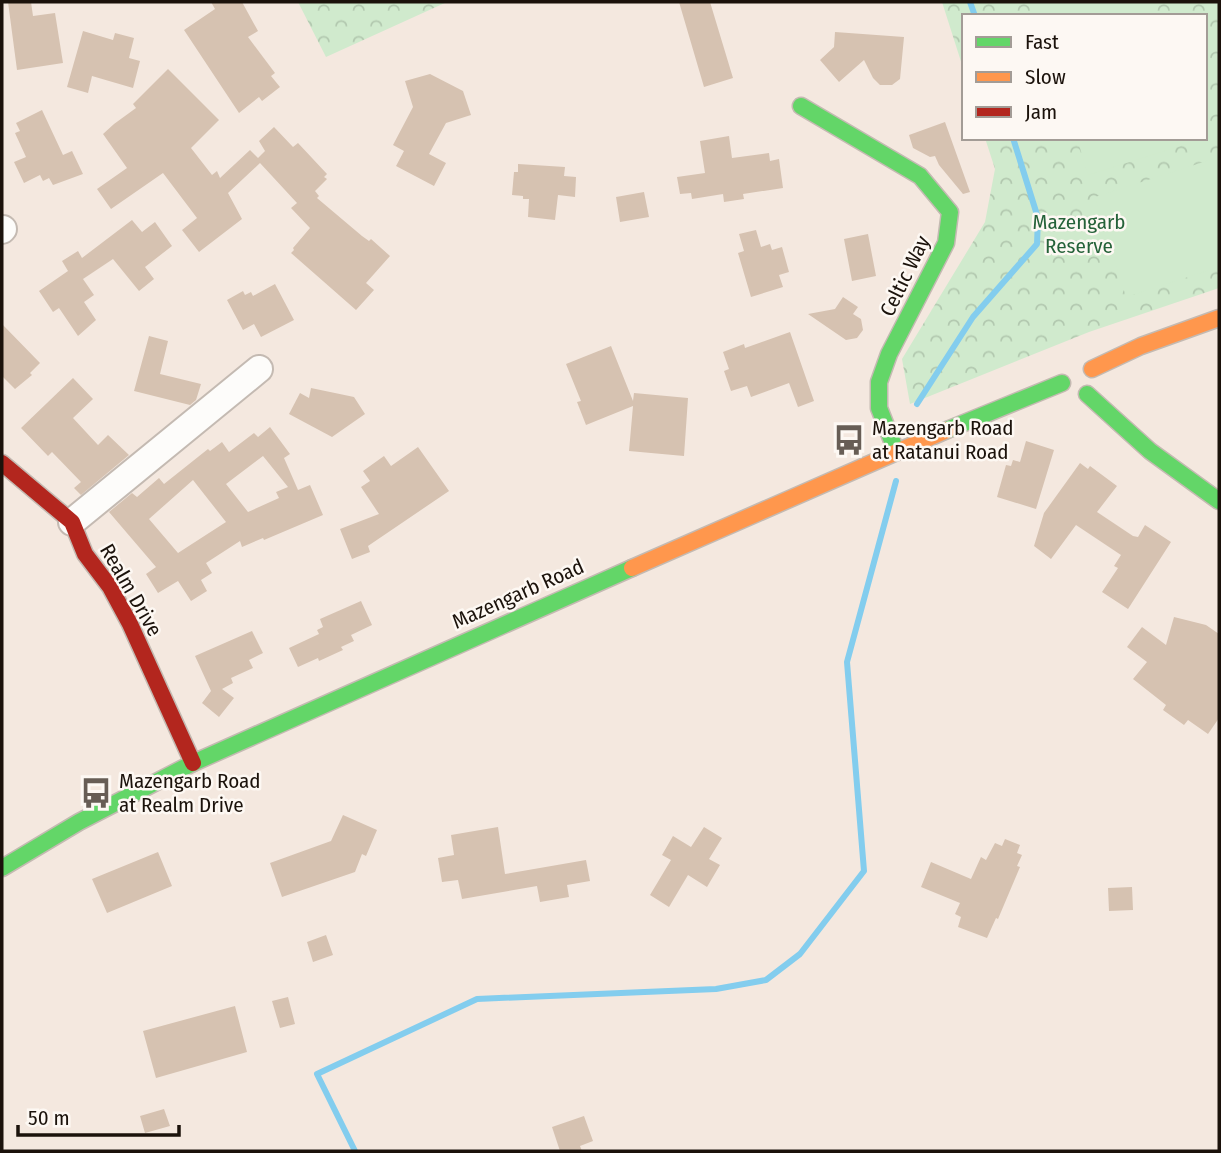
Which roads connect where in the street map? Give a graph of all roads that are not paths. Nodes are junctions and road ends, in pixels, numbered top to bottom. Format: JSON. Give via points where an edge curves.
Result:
{"nodes":[{"id":1,"x":801,"y":106,"type":"dead end"},
{"id":2,"x":1219,"y":318,"type":"edge"},
{"id":3,"x":259,"y":369,"type":"dead end"},
{"id":4,"x":1074,"y":370,"type":"junction"},
{"id":5,"x":1087,"y":394,"type":"junction"},
{"id":6,"x":896,"y":451,"type":"junction"},
{"id":7,"x":2,"y":463,"type":"edge"},
{"id":8,"x":1219,"y":502,"type":"edge"},
{"id":9,"x":72,"y":522,"type":"junction"},
{"id":10,"x":193,"y":763,"type":"junction"},
{"id":11,"x":2,"y":868,"type":"edge"}],
"edges":[{"from":1,"to":6,"type":"main road","name":"Celtic Way","via":[[920,176],[950,212],[946,243],[878,382],[879,408]]},
{"from":2,"to":4,"type":"main road","name":"Mazengarb Road"},
{"from":3,"to":9,"type":"street"},
{"from":4,"to":5,"type":"main road","via":[[1095,380]]},
{"from":4,"to":5,"type":"main road","via":[[1067,392]]},
{"from":4,"to":6,"type":"main road","name":"Mazengarb Road"},
{"from":5,"to":8,"type":"main road","via":[[1166,466]]},
{"from":6,"to":10,"type":"main road","name":"Mazengarb Road"},
{"from":7,"to":9,"type":"main road","name":"Realm Drive"},
{"from":9,"to":10,"type":"main road","name":"Realm Drive","via":[[85,554],[130,624]]},
{"from":10,"to":11,"type":"main road","name":"Mazengarb Road"}]}
